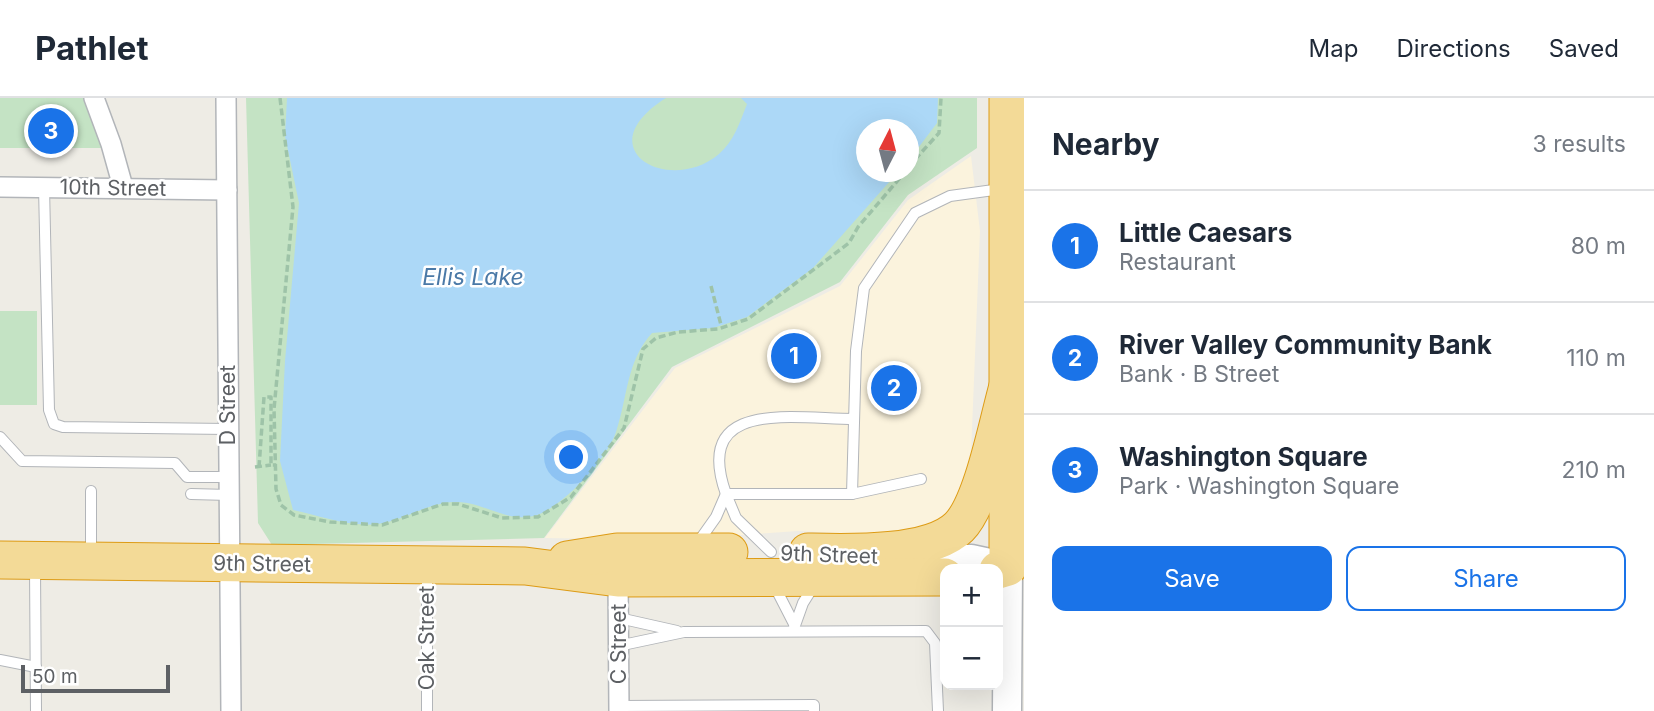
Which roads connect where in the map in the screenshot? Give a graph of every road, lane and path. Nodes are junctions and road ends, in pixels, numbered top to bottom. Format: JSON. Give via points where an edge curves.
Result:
{"nodes":[{"id":1,"x":93,"y":98,"type":"edge"},
{"id":2,"x":226,"y":98,"type":"edge"},
{"id":3,"x":280,"y":98,"type":"edge"},
{"id":4,"x":941,"y":98,"type":"edge"},
{"id":5,"x":1008,"y":98,"type":"edge"},
{"id":6,"x":919,"y":155,"type":"edge"},
{"id":7,"x":896,"y":182,"type":"edge"},
{"id":8,"x":0,"y":187,"type":"edge"},
{"id":9,"x":44,"y":187,"type":"junction"},
{"id":10,"x":123,"y":187,"type":"junction"},
{"id":11,"x":1016,"y":188,"type":"edge"},
{"id":12,"x":227,"y":190,"type":"junction"},
{"id":13,"x":710,"y":286,"type":"dead end"},
{"id":14,"x":721,"y":325,"type":"dead end"},
{"id":15,"x":1011,"y":369,"type":"junction"},
{"id":16,"x":854,"y":419,"type":"junction"},
{"id":17,"x":228,"y":429,"type":"junction"},
{"id":18,"x":0,"y":437,"type":"edge"},
{"id":19,"x":273,"y":465,"type":"junction"},
{"id":20,"x":920,"y":478,"type":"dead end"},
{"id":21,"x":228,"y":486,"type":"junction"},
{"id":22,"x":92,"y":491,"type":"dead end"},
{"id":23,"x":191,"y":494,"type":"dead end"},
{"id":24,"x":726,"y":494,"type":"junction"},
{"id":25,"x":852,"y":495,"type":"junction"},
{"id":26,"x":688,"y":552,"type":"junction"},
{"id":27,"x":846,"y":552,"type":"junction"},
{"id":28,"x":17,"y":560,"type":"edge"},
{"id":29,"x":91,"y":562,"type":"junction"},
{"id":30,"x":229,"y":564,"type":"junction"},
{"id":31,"x":771,"y":565,"type":"junction"},
{"id":32,"x":427,"y":566,"type":"junction"},
{"id":33,"x":525,"y":566,"type":"junction"},
{"id":34,"x":1010,"y":568,"type":"edge"},
{"id":35,"x":940,"y":577,"type":"edge"},
{"id":36,"x":618,"y":578,"type":"junction"},
{"id":37,"x":819,"y":578,"type":"junction"},
{"id":38,"x":619,"y":618,"type":"junction"},
{"id":39,"x":793,"y":627,"type":"junction"},
{"id":40,"x":684,"y":632,"type":"junction"},
{"id":41,"x":618,"y":646,"type":"junction"},
{"id":42,"x":0,"y":660,"type":"edge"},
{"id":43,"x":36,"y":667,"type":"junction"},
{"id":44,"x":1010,"y":696,"type":"edge"},
{"id":45,"x":619,"y":708,"type":"edge"},
{"id":46,"x":814,"y":708,"type":"edge"},
{"id":47,"x":36,"y":711,"type":"edge"},
{"id":48,"x":231,"y":711,"type":"edge"},
{"id":49,"x":427,"y":711,"type":"edge"},
{"id":50,"x":938,"y":711,"type":"edge"}],
"edges":[{"from":1,"to":10,"type":"street"},
{"from":2,"to":12,"type":"street","name":"D Street"},
{"from":3,"to":19,"type":"path","via":[[293,206]]},
{"from":4,"to":6,"type":"path","via":[[939,133]]},
{"from":5,"to":11,"type":"highway"},
{"from":7,"to":19,"type":"path","via":[[849,243],[748,319],[718,329],[656,338],[642,349],[624,428],[571,497],[538,517],[502,518],[458,504],[382,525],[294,515],[281,505]]},
{"from":8,"to":9,"type":"street","name":"10th Street"},
{"from":9,"to":10,"type":"street","name":"10th Street"},
{"from":9,"to":17,"type":"lane","via":[[49,410],[54,424]]},
{"from":10,"to":12,"type":"street","name":"10th Street"},
{"from":11,"to":15,"type":"highway"},
{"from":11,"to":16,"type":"lane","via":[[950,195],[927,205],[905,225],[864,288]]},
{"from":12,"to":17,"type":"street","name":"D Street"},
{"from":13,"to":14,"type":"path"},
{"from":15,"to":27,"type":"highway","via":[[976,498],[957,529],[918,545]]},
{"from":15,"to":34,"type":"highway"},
{"from":16,"to":24,"type":"lane","via":[[741,423],[724,435],[718,450]]},
{"from":16,"to":25,"type":"lane"},
{"from":17,"to":21,"type":"street","name":"D Street"},
{"from":18,"to":21,"type":"lane","via":[[22,461],[175,463],[187,477]]},
{"from":19,"to":19,"type":"path","via":[[271,397],[264,397],[257,467]]},
{"from":20,"to":25,"type":"lane"},
{"from":21,"to":23,"type":"lane"},
{"from":21,"to":30,"type":"street","name":"D Street"},
{"from":22,"to":29,"type":"lane"},
{"from":24,"to":25,"type":"lane"},
{"from":24,"to":26,"type":"lane","via":[[706,533]]},
{"from":24,"to":31,"type":"lane","via":[[736,518]]},
{"from":26,"to":31,"type":"highway","name":"9th Street"},
{"from":26,"to":33,"type":"highway","name":"9th Street","via":[[617,552]]},
{"from":27,"to":31,"type":"highway","name":"9th Street"},
{"from":27,"to":34,"type":"main road","name":"9th Street","via":[[971,559]]},
{"from":28,"to":29,"type":"highway","name":"9th Street"},
{"from":28,"to":43,"type":"lane"},
{"from":29,"to":30,"type":"highway","name":"9th Street"},
{"from":30,"to":32,"type":"highway","name":"9th Street"},
{"from":30,"to":48,"type":"street","name":"D Street"},
{"from":31,"to":36,"type":"highway","name":"9th Street"},
{"from":31,"to":37,"type":"highway","name":"9th Street"},
{"from":31,"to":39,"type":"lane"},
{"from":32,"to":33,"type":"highway","name":"9th Street"},
{"from":32,"to":49,"type":"lane","name":"Oak Street"},
{"from":33,"to":36,"type":"highway","name":"9th Street"},
{"from":34,"to":44,"type":"main road"},
{"from":35,"to":37,"type":"highway","name":"9th Street"},
{"from":36,"to":38,"type":"street","name":"C Street"},
{"from":37,"to":39,"type":"lane"},
{"from":38,"to":40,"type":"lane"},
{"from":38,"to":41,"type":"street","name":"C Street"},
{"from":39,"to":40,"type":"lane"},
{"from":39,"to":50,"type":"lane","via":[[926,631],[935,643]]},
{"from":40,"to":41,"type":"lane"},
{"from":41,"to":45,"type":"street","name":"C Street"},
{"from":42,"to":43,"type":"lane"},
{"from":43,"to":47,"type":"lane"},
{"from":45,"to":46,"type":"lane"}]}
